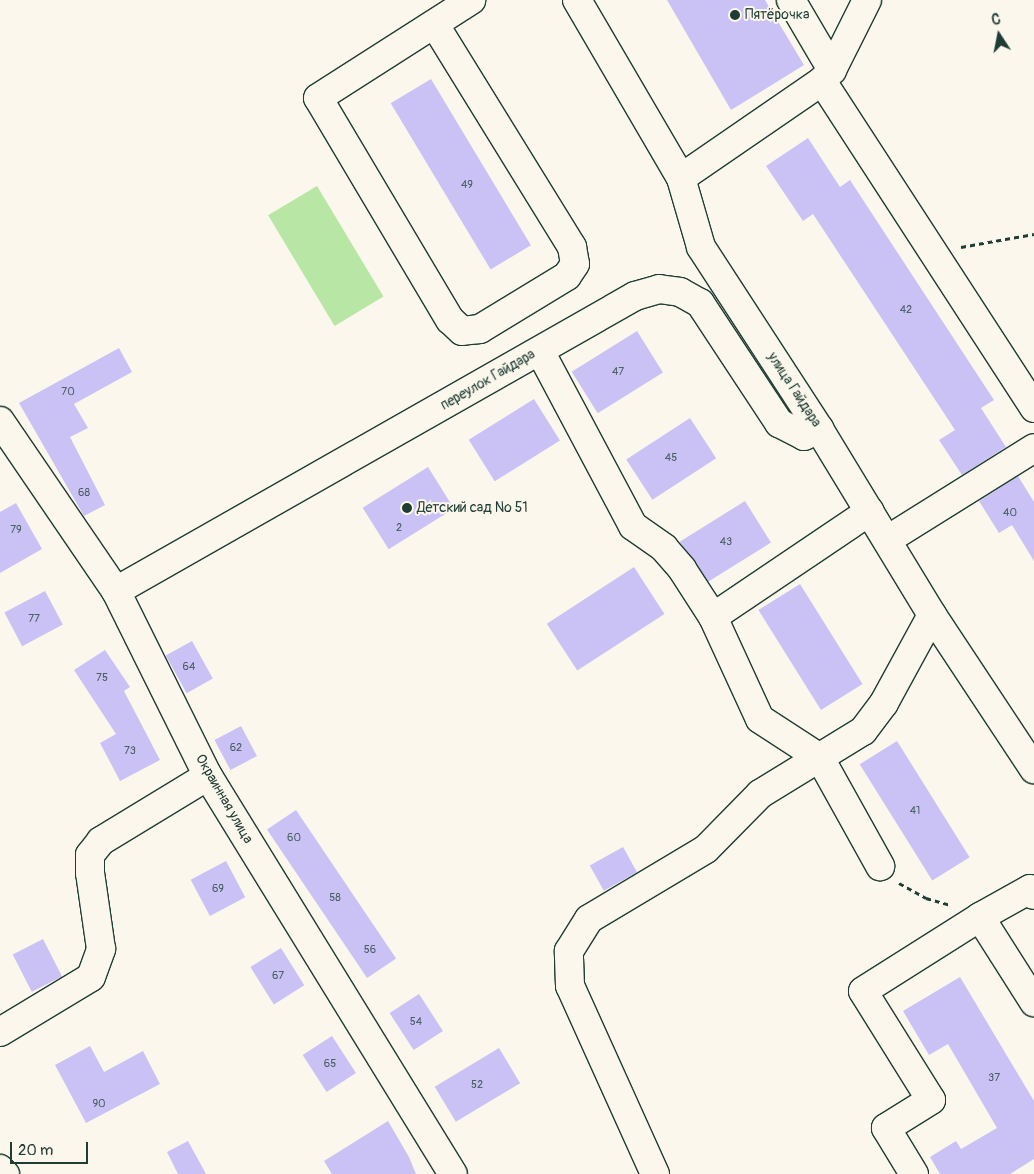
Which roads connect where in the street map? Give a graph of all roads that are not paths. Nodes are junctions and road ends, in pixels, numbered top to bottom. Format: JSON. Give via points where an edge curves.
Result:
{"nodes":[{"id":1,"x":471,"y":0,"type":"edge"},
{"id":2,"x":577,"y":0,"type":"edge"},
{"id":3,"x":791,"y":0,"type":"edge"},
{"id":4,"x":867,"y":0,"type":"edge"},
{"id":5,"x":435,"y":25,"type":"junction"},
{"id":6,"x":827,"y":76,"type":"junction"},
{"id":7,"x":681,"y":178,"type":"junction"},
{"id":8,"x":540,"y":351,"type":"junction"},
{"id":9,"x":1032,"y":402,"type":"edge"},
{"id":10,"x":0,"y":421,"type":"edge"},
{"id":11,"x":819,"y":429,"type":"junction"},
{"id":12,"x":1034,"y":448,"type":"edge"},
{"id":13,"x":870,"y":511,"type":"junction"},
{"id":14,"x":887,"y":540,"type":"junction"},
{"id":15,"x":116,"y":592,"type":"junction"},
{"id":16,"x":932,"y":615,"type":"junction"},
{"id":17,"x":713,"y":616,"type":"junction"},
{"id":18,"x":820,"y":758,"type":"junction"},
{"id":19,"x":1034,"y":769,"type":"edge"},
{"id":20,"x":208,"y":776,"type":"junction"},
{"id":21,"x":880,"y":866,"type":"road end"},
{"id":22,"x":1034,"y":895,"type":"edge"},
{"id":23,"x":969,"y":912,"type":"junction"},
{"id":24,"x":1034,"y":1002,"type":"edge"},
{"id":25,"x":0,"y":1032,"type":"edge"},
{"id":26,"x":0,"y":1169,"type":"edge"},
{"id":27,"x":5,"y":1174,"type":"edge"},
{"id":28,"x":454,"y":1174,"type":"edge"},
{"id":29,"x":655,"y":1174,"type":"edge"},
{"id":30,"x":914,"y":1174,"type":"edge"}],
"edges":[{"from":1,"to":5,"type":"street"},
{"from":2,"to":7,"type":"street","name":"улица Гайдара"},
{"from":3,"to":6,"type":"street"},
{"from":4,"to":6,"type":"street"},
{"from":5,"to":5,"type":"street","via":[[318,98],[450,320],[462,331],[480,329],[567,276],[576,264],[572,247]]},
{"from":6,"to":7,"type":"street"},
{"from":6,"to":9,"type":"street","via":[[933,252]]},
{"from":7,"to":11,"type":"street","name":"улица Гайдара","via":[[701,247]]},
{"from":8,"to":11,"type":"street","name":"переулок Гайдара","via":[[635,296],[659,289],[680,292],[700,303],[778,423],[804,436]]},
{"from":8,"to":15,"type":"street","name":"переулок Гайдара"},
{"from":8,"to":17,"type":"street","via":[[633,526],[664,548],[682,568]]},
{"from":10,"to":15,"type":"street","name":"Окраинная улица"},
{"from":11,"to":13,"type":"street","name":"улица Гайдара"},
{"from":12,"to":14,"type":"street"},
{"from":13,"to":14,"type":"street","name":"улица Гайдара"},
{"from":13,"to":17,"type":"street"},
{"from":14,"to":16,"type":"street","name":"улица Гайдара"},
{"from":15,"to":20,"type":"street","name":"Окраинная улица"},
{"from":16,"to":18,"type":"street","via":[[884,703],[863,731]]},
{"from":16,"to":19,"type":"street","name":"улица Гайдара"},
{"from":17,"to":18,"type":"street","via":[[760,719]]},
{"from":18,"to":21,"type":"street"},
{"from":18,"to":29,"type":"street","via":[[760,794],[706,849],[589,919],[569,951],[570,986]]},
{"from":20,"to":25,"type":"street","via":[[101,841],[90,855],[101,949],[91,977]]},
{"from":20,"to":28,"type":"street","name":"Окраинная улица"},
{"from":22,"to":23,"type":"street","via":[[1030,889]]},
{"from":23,"to":24,"type":"street"},
{"from":23,"to":30,"type":"street","via":[[863,991],[932,1100],[886,1128]]},
{"from":26,"to":27,"type":"street"}]}
